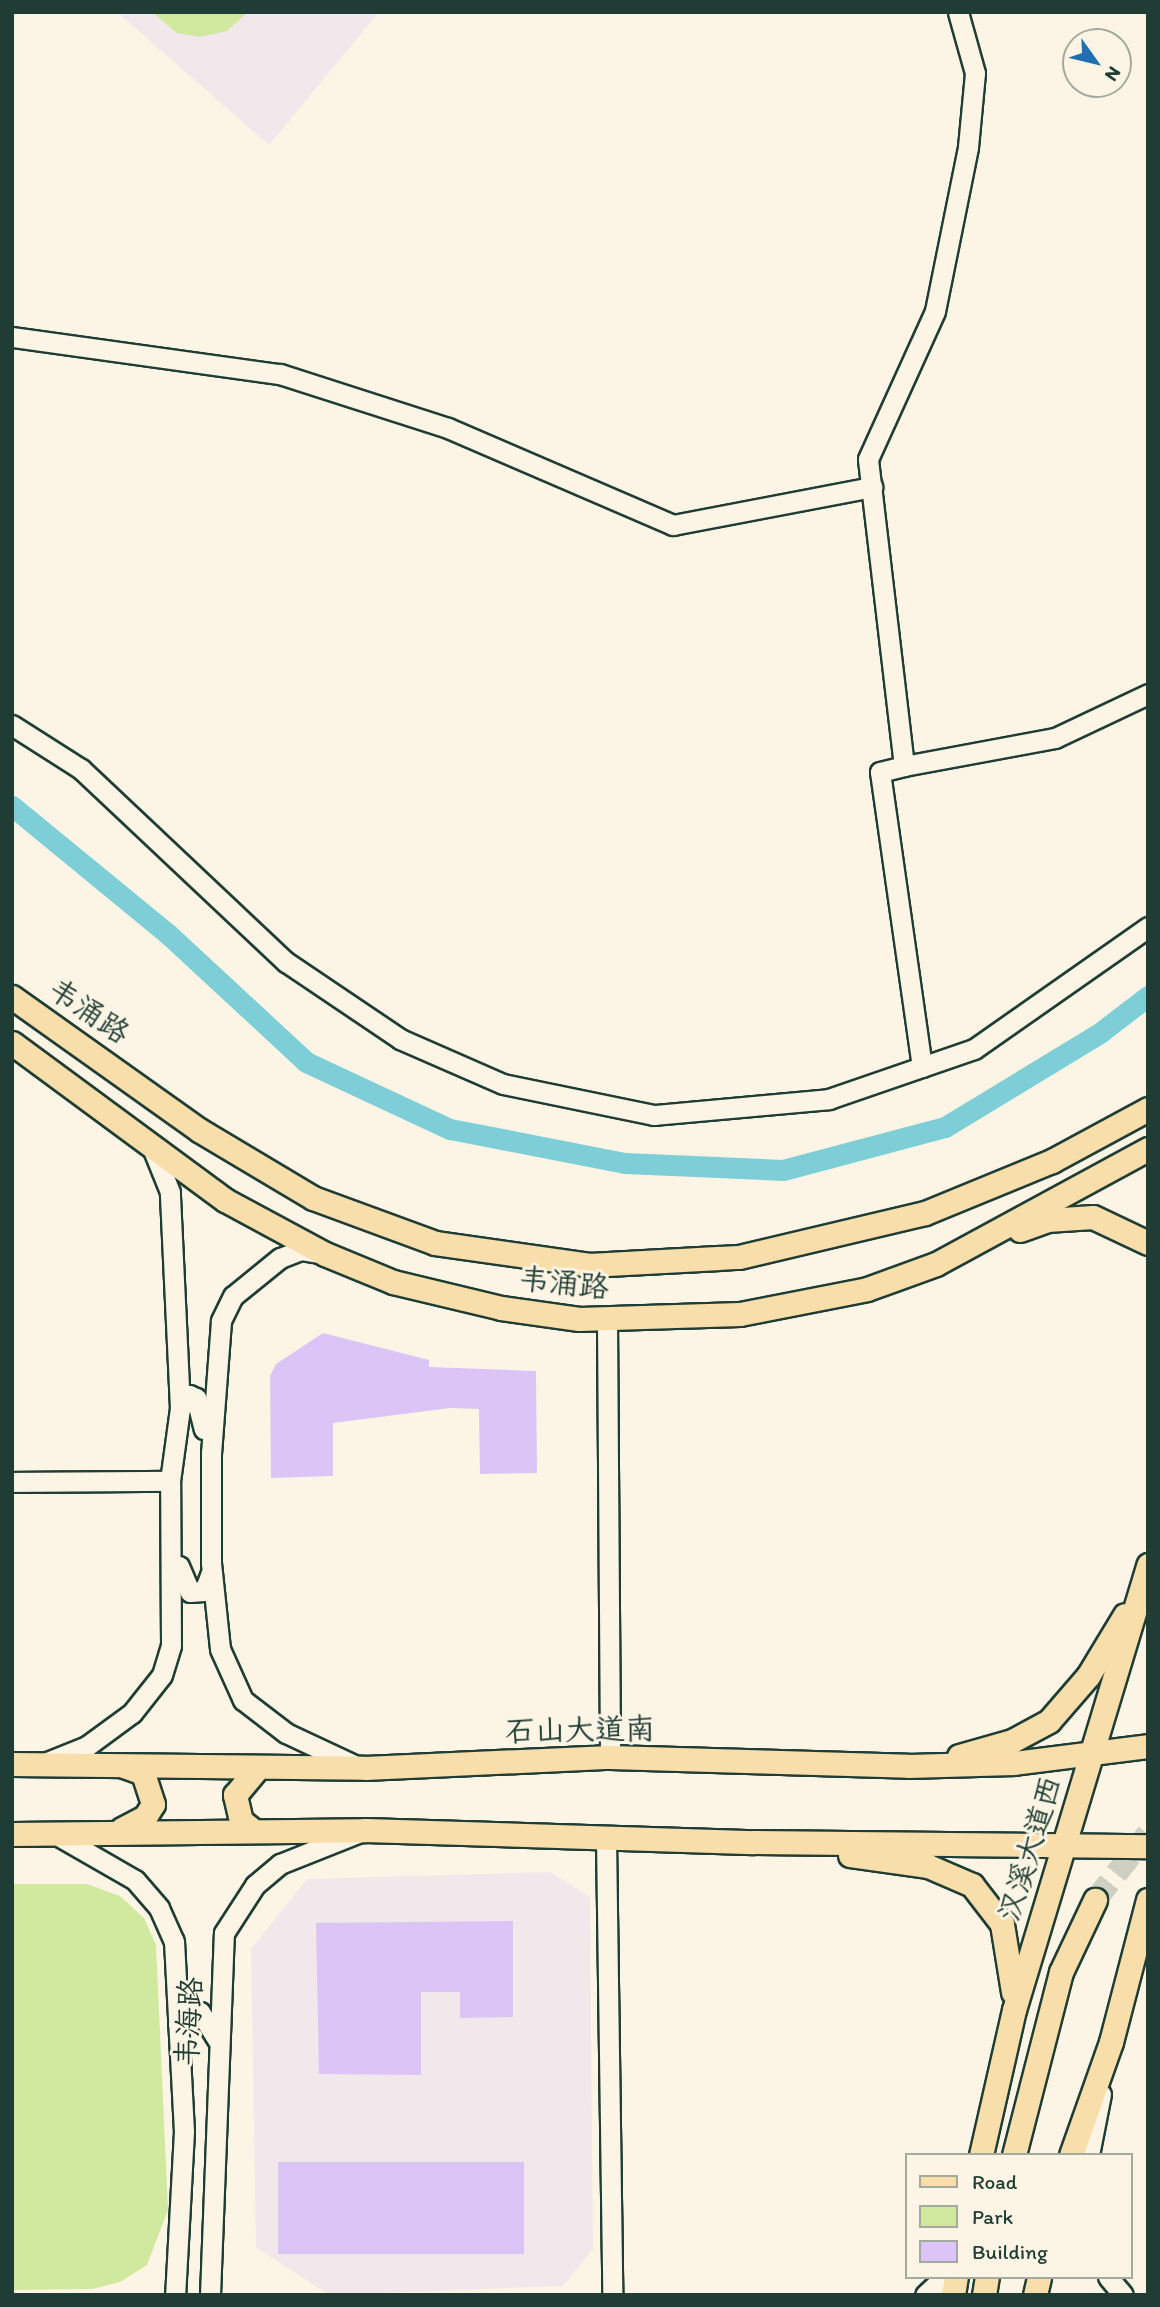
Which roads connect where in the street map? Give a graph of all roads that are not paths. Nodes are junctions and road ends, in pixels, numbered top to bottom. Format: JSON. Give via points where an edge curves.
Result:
{"nodes":[{"id":1,"x":958,"y":12,"type":"edge"},
{"id":2,"x":12,"y":337,"type":"edge"},
{"id":3,"x":872,"y":487,"type":"junction"},
{"id":4,"x":1148,"y":694,"type":"edge"},
{"id":5,"x":12,"y":725,"type":"edge"},
{"id":6,"x":904,"y":766,"type":"junction"},
{"id":7,"x":1148,"y":927,"type":"edge"},
{"id":8,"x":12,"y":997,"type":"edge"},
{"id":9,"x":12,"y":1043,"type":"edge"},
{"id":10,"x":922,"y":1067,"type":"junction"},
{"id":11,"x":1148,"y":1109,"type":"edge"},
{"id":12,"x":1148,"y":1149,"type":"edge"},
{"id":13,"x":153,"y":1150,"type":"junction"},
{"id":14,"x":1052,"y":1161,"type":"junction"},
{"id":15,"x":1065,"y":1192,"type":"junction"},
{"id":16,"x":1148,"y":1243,"type":"edge"},
{"id":17,"x":325,"y":1254,"type":"junction"},
{"id":18,"x":936,"y":1264,"type":"junction"},
{"id":19,"x":607,"y":1321,"type":"junction"},
{"id":20,"x":180,"y":1408,"type":"junction"},
{"id":21,"x":211,"y":1453,"type":"junction"},
{"id":22,"x":12,"y":1482,"type":"edge"},
{"id":23,"x":170,"y":1482,"type":"junction"},
{"id":24,"x":174,"y":1537,"type":"junction"},
{"id":25,"x":211,"y":1563,"type":"junction"},
{"id":26,"x":1148,"y":1564,"type":"edge"},
{"id":27,"x":1148,"y":1746,"type":"edge"},
{"id":28,"x":1093,"y":1753,"type":"junction"},
{"id":29,"x":610,"y":1757,"type":"junction"},
{"id":30,"x":45,"y":1763,"type":"junction"},
{"id":31,"x":12,"y":1764,"type":"edge"},
{"id":32,"x":122,"y":1765,"type":"junction"},
{"id":33,"x":908,"y":1766,"type":"junction"},
{"id":34,"x":258,"y":1768,"type":"junction"},
{"id":35,"x":365,"y":1768,"type":"junction"},
{"id":36,"x":119,"y":1830,"type":"junction"},
{"id":37,"x":365,"y":1830,"type":"junction"},
{"id":38,"x":254,"y":1831,"type":"junction"},
{"id":39,"x":51,"y":1832,"type":"junction"},
{"id":40,"x":12,"y":1834,"type":"edge"},
{"id":41,"x":606,"y":1838,"type":"junction"},
{"id":42,"x":754,"y":1842,"type":"junction"},
{"id":43,"x":1065,"y":1844,"type":"junction"},
{"id":44,"x":1148,"y":1846,"type":"edge"},
{"id":45,"x":1095,"y":1900,"type":"tunnel mouth"},
{"id":46,"x":1148,"y":1900,"type":"edge"},
{"id":47,"x":1014,"y":2010,"type":"junction"},
{"id":48,"x":178,"y":2024,"type":"junction"},
{"id":49,"x":217,"y":2040,"type":"junction"},
{"id":50,"x":1111,"y":2042,"type":"junction"},
{"id":51,"x":981,"y":2153,"type":"edge"},
{"id":52,"x":1015,"y":2153,"type":"edge"},
{"id":53,"x":1072,"y":2153,"type":"edge"},
{"id":54,"x":1089,"y":2153,"type":"edge"},
{"id":55,"x":942,"y":2279,"type":"edge"},
{"id":56,"x":1110,"y":2279,"type":"edge"},
{"id":57,"x":175,"y":2295,"type":"edge"},
{"id":58,"x":210,"y":2295,"type":"edge"},
{"id":59,"x":612,"y":2295,"type":"edge"},
{"id":60,"x":925,"y":2295,"type":"edge"},
{"id":61,"x":1123,"y":2295,"type":"edge"}],
"edges":[{"from":1,"to":3,"type":"street","via":[[975,74],[968,147],[935,311],[869,459]]},
{"from":2,"to":3,"type":"street","via":[[281,374],[448,428],[673,525]]},
{"from":3,"to":6,"type":"street"},
{"from":4,"to":6,"type":"street","via":[[1055,738]]},
{"from":5,"to":10,"type":"street","via":[[81,769],[286,962],[400,1039],[503,1084],[653,1115],[829,1099]]},
{"from":6,"to":10,"type":"street","via":[[880,772]]},
{"from":7,"to":10,"type":"street","via":[[974,1049]]},
{"from":8,"to":14,"type":"main road","name":"韦涌路","via":[[199,1130],[313,1198],[435,1243],[516,1257],[589,1265],[739,1256],[925,1213]]},
{"from":9,"to":13,"type":"main road","name":"韦涌路"},
{"from":11,"to":14,"type":"main road","name":"韦涌路"},
{"from":12,"to":15,"type":"main road","name":"韦涌路"},
{"from":13,"to":17,"type":"main road","name":"韦涌路","via":[[225,1200]]},
{"from":13,"to":20,"type":"street","via":[[170,1192]]},
{"from":14,"to":15,"type":"main road","via":[[1066,1159],[1079,1171]]},
{"from":15,"to":18,"type":"main road","name":"韦涌路"},
{"from":16,"to":18,"type":"main road","via":[[1093,1217],[1047,1220]]},
{"from":17,"to":19,"type":"main road","name":"韦涌路","via":[[393,1282],[475,1303]]},
{"from":17,"to":21,"type":"street","via":[[301,1250],[280,1258],[233,1296],[216,1344]]},
{"from":18,"to":19,"type":"main road","name":"韦涌路","via":[[804,1304],[679,1320]]},
{"from":19,"to":29,"type":"street"},
{"from":20,"to":21,"type":"street","via":[[188,1395],[196,1398]]},
{"from":20,"to":23,"type":"street"},
{"from":21,"to":25,"type":"street"},
{"from":22,"to":23,"type":"street"},
{"from":23,"to":24,"type":"street"},
{"from":24,"to":25,"type":"street","via":[[180,1573],[190,1592],[204,1591],[210,1582]]},
{"from":24,"to":30,"type":"street","via":[[171,1645],[162,1675],[115,1729]]},
{"from":25,"to":35,"type":"street","via":[[220,1649],[243,1700],[309,1746]]},
{"from":26,"to":28,"type":"main road","name":"汉溪大道西"},
{"from":26,"to":33,"type":"main road","via":[[1103,1654],[1049,1721],[1012,1741]]},
{"from":27,"to":28,"type":"main road","name":"石山大道南"},
{"from":28,"to":33,"type":"main road","name":"石山大道南","via":[[1014,1763]]},
{"from":28,"to":43,"type":"main road","name":"汉溪大道西"},
{"from":29,"to":33,"type":"main road","name":"石山大道南"},
{"from":29,"to":35,"type":"main road","name":"石山大道南"},
{"from":30,"to":31,"type":"main road","name":"石山大道南"},
{"from":30,"to":32,"type":"main road","name":"石山大道南"},
{"from":32,"to":34,"type":"main road","name":"石山大道南"},
{"from":32,"to":36,"type":"main road","via":[[143,1773],[153,1804],[145,1817]]},
{"from":34,"to":35,"type":"main road","name":"石山大道南"},
{"from":34,"to":38,"type":"main road","via":[[235,1795],[241,1822]]},
{"from":36,"to":38,"type":"main road"},
{"from":36,"to":39,"type":"main road"},
{"from":37,"to":38,"type":"main road"},
{"from":37,"to":41,"type":"main road"},
{"from":37,"to":49,"type":"street","name":"韦海路","via":[[280,1864],[238,1908],[224,1933]]},
{"from":39,"to":40,"type":"main road"},
{"from":39,"to":48,"type":"street","via":[[120,1868],[159,1908],[174,1941]]},
{"from":41,"to":42,"type":"main road"},
{"from":41,"to":59,"type":"street"},
{"from":42,"to":43,"type":"main road"},
{"from":42,"to":47,"type":"main road","via":[[928,1866],[972,1885],[990,1903],[1010,1945]]},
{"from":43,"to":44,"type":"main road"},
{"from":43,"to":47,"type":"main road","name":"汉溪大道西"},
{"from":45,"to":52,"type":"main road","via":[[1061,1972]]},
{"from":46,"to":50,"type":"main road"},
{"from":47,"to":51,"type":"main road","name":"汉溪大道西"},
{"from":48,"to":49,"type":"street","via":[[189,2012],[200,2012]]},
{"from":48,"to":57,"type":"street","via":[[184,2131]]},
{"from":49,"to":58,"type":"street","name":"韦海路"},
{"from":50,"to":53,"type":"main road"},
{"from":50,"to":54,"type":"street"},
{"from":55,"to":60,"type":"street"},
{"from":56,"to":61,"type":"street"}]}
